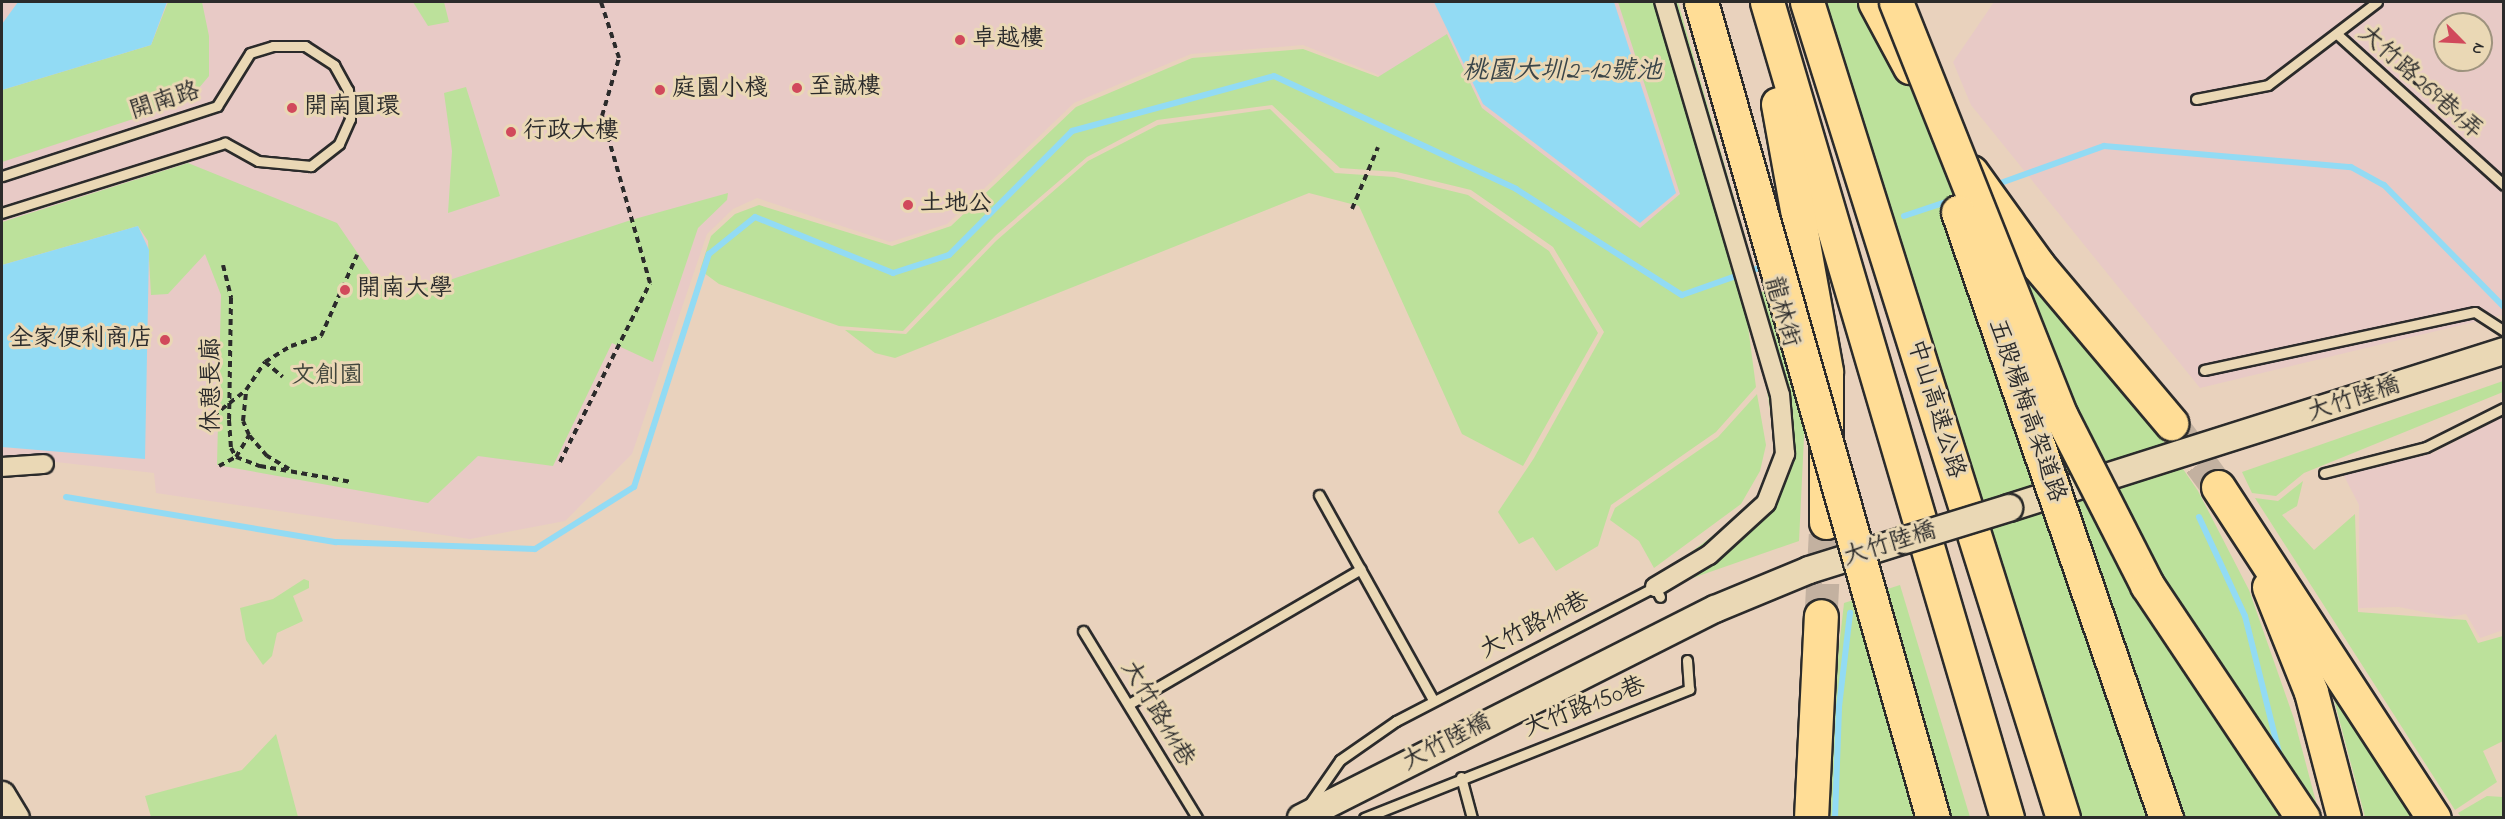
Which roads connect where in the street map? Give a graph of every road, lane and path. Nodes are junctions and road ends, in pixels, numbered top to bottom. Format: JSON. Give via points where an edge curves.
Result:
{"nodes":[{"id":1,"x":601,"y":2,"type":"edge"},
{"id":2,"x":1664,"y":2,"type":"edge"},
{"id":3,"x":1701,"y":2,"type":"edge"},
{"id":4,"x":1760,"y":2,"type":"edge"},
{"id":5,"x":1767,"y":2,"type":"edge"},
{"id":6,"x":1807,"y":2,"type":"edge"},
{"id":7,"x":1875,"y":2,"type":"edge"},
{"id":8,"x":1895,"y":2,"type":"edge"},
{"id":9,"x":2377,"y":2,"type":"edge"},
{"id":10,"x":2337,"y":34,"type":"junction"},
{"id":11,"x":2196,"y":99,"type":"dead end"},
{"id":12,"x":1378,"y":147,"type":"dead end"},
{"id":13,"x":2,"y":176,"type":"edge"},
{"id":14,"x":2504,"y":185,"type":"edge"},
{"id":15,"x":1352,"y":209,"type":"dead end"},
{"id":16,"x":2,"y":213,"type":"edge"},
{"id":17,"x":357,"y":255,"type":"dead end"},
{"id":18,"x":223,"y":265,"type":"dead end"},
{"id":19,"x":2504,"y":331,"type":"edge"},
{"id":20,"x":2504,"y":351,"type":"edge"},
{"id":21,"x":265,"y":362,"type":"junction"},
{"id":22,"x":2204,"y":370,"type":"dead end"},
{"id":23,"x":283,"y":377,"type":"dead end"},
{"id":24,"x":246,"y":390,"type":"junction"},
{"id":25,"x":230,"y":406,"type":"junction"},
{"id":26,"x":2504,"y":408,"type":"edge"},
{"id":27,"x":213,"y":416,"type":"dead end"},
{"id":28,"x":2172,"y":423,"type":"tunnel mouth"},
{"id":29,"x":249,"y":435,"type":"junction"},
{"id":30,"x":236,"y":457,"type":"junction"},
{"id":31,"x":560,"y":462,"type":"dead end"},
{"id":32,"x":44,"y":464,"type":"dead end"},
{"id":33,"x":219,"y":466,"type":"dead end"},
{"id":34,"x":2,"y":467,"type":"edge"},
{"id":35,"x":293,"y":471,"type":"junction"},
{"id":36,"x":2324,"y":473,"type":"dead end"},
{"id":37,"x":352,"y":482,"type":"dead end"},
{"id":38,"x":2218,"y":487,"type":"tunnel mouth"},
{"id":39,"x":1319,"y":495,"type":"dead end"},
{"id":40,"x":1826,"y":522,"type":"tunnel mouth"},
{"id":41,"x":2244,"y":524,"type":"junction"},
{"id":42,"x":1361,"y":569,"type":"junction"},
{"id":43,"x":1657,"y":592,"type":"joint"},
{"id":44,"x":1821,"y":616,"type":"tunnel mouth"},
{"id":45,"x":1083,"y":631,"type":"dead end"},
{"id":46,"x":1687,"y":660,"type":"dead end"},
{"id":47,"x":1433,"y":700,"type":"junction"},
{"id":48,"x":1129,"y":704,"type":"junction"},
{"id":49,"x":1461,"y":777,"type":"junction"},
{"id":50,"x":2,"y":795,"type":"edge"},
{"id":51,"x":16,"y":818,"type":"edge"},
{"id":52,"x":1197,"y":818,"type":"edge"},
{"id":53,"x":1300,"y":818,"type":"edge"},
{"id":54,"x":1364,"y":818,"type":"edge"},
{"id":55,"x":1472,"y":818,"type":"edge"},
{"id":56,"x":1811,"y":818,"type":"edge"},
{"id":57,"x":1933,"y":818,"type":"edge"},
{"id":58,"x":2007,"y":818,"type":"edge"},
{"id":59,"x":2063,"y":818,"type":"edge"},
{"id":60,"x":2166,"y":818,"type":"edge"},
{"id":61,"x":2303,"y":818,"type":"edge"},
{"id":62,"x":2344,"y":818,"type":"edge"},
{"id":63,"x":2434,"y":818,"type":"edge"}],
"edges":[{"from":1,"to":31,"type":"path","via":[[619,58],[602,116],[650,283]]},
{"from":2,"to":43,"type":"street","name":"龍林街","via":[[1780,395],[1785,454],[1766,503],[1709,555]]},
{"from":3,"to":57,"type":"highway","bridge":true},
{"from":4,"to":40,"type":"highway","via":[[1826,372]]},
{"from":5,"to":58,"type":"highway","name":"中山高速公路"},
{"from":6,"to":59,"type":"highway","name":"中山高速公路"},
{"from":7,"to":28,"type":"highway","via":[[1978,184],[2038,266]]},
{"from":8,"to":60,"type":"highway","name":"五股楊梅高架道路","bridge":true,"via":[[1967,241]]},
{"from":8,"to":61,"type":"highway","bridge":true,"via":[[2061,416],[2147,585]]},
{"from":9,"to":10,"type":"lane"},
{"from":10,"to":11,"type":"lane","via":[[2268,85]]},
{"from":10,"to":14,"type":"lane","name":"大竹路269巷1弄"},
{"from":12,"to":15,"type":"path"},
{"from":13,"to":16,"type":"lane","name":"開南路","via":[[217,106],[250,54],[273,46],[305,46],[334,65],[348,90],[350,119],[339,144],[311,166],[258,161],[225,143]]},
{"from":17,"to":21,"type":"path","via":[[321,336],[291,345]]},
{"from":18,"to":25,"type":"path","name":"休憩長廊","via":[[232,306]]},
{"from":19,"to":22,"type":"lane","via":[[2475,312]]},
{"from":20,"to":53,"type":"main road","name":"大竹陸橋","bridge":true,"via":[[1809,570],[1715,609]]},
{"from":21,"to":23,"type":"path"},
{"from":21,"to":24,"type":"path"},
{"from":24,"to":25,"type":"path"},
{"from":24,"to":29,"type":"path","via":[[243,421]]},
{"from":25,"to":27,"type":"path"},
{"from":25,"to":30,"type":"path","name":"休憩長廊","via":[[231,448]]},
{"from":26,"to":36,"type":"lane","via":[[2426,447]]},
{"from":29,"to":30,"type":"path"},
{"from":29,"to":35,"type":"path","via":[[267,456]]},
{"from":30,"to":33,"type":"path"},
{"from":30,"to":35,"type":"path","name":"休憩長廊","via":[[260,466]]},
{"from":32,"to":34,"type":"street"},
{"from":35,"to":37,"type":"path","name":"休憩長廊"},
{"from":38,"to":41,"type":"highway"},
{"from":39,"to":42,"type":"lane"},
{"from":41,"to":62,"type":"highway","via":[[2310,692]]},
{"from":41,"to":63,"type":"highway"},
{"from":42,"to":47,"type":"lane"},
{"from":42,"to":48,"type":"lane"},
{"from":43,"to":47,"type":"lane","name":"大竹路119巷"},
{"from":44,"to":56,"type":"highway"},
{"from":45,"to":48,"type":"lane","name":"大竹路111巷"},
{"from":46,"to":49,"type":"lane","name":"大竹路150巷","via":[[1689,689]]},
{"from":47,"to":53,"type":"lane","name":"大竹路119巷","via":[[1340,760]]},
{"from":48,"to":52,"type":"lane","name":"大竹路111巷"},
{"from":49,"to":54,"type":"lane","name":"大竹路150巷"},
{"from":49,"to":55,"type":"lane"},
{"from":50,"to":51,"type":"main road"}]}
